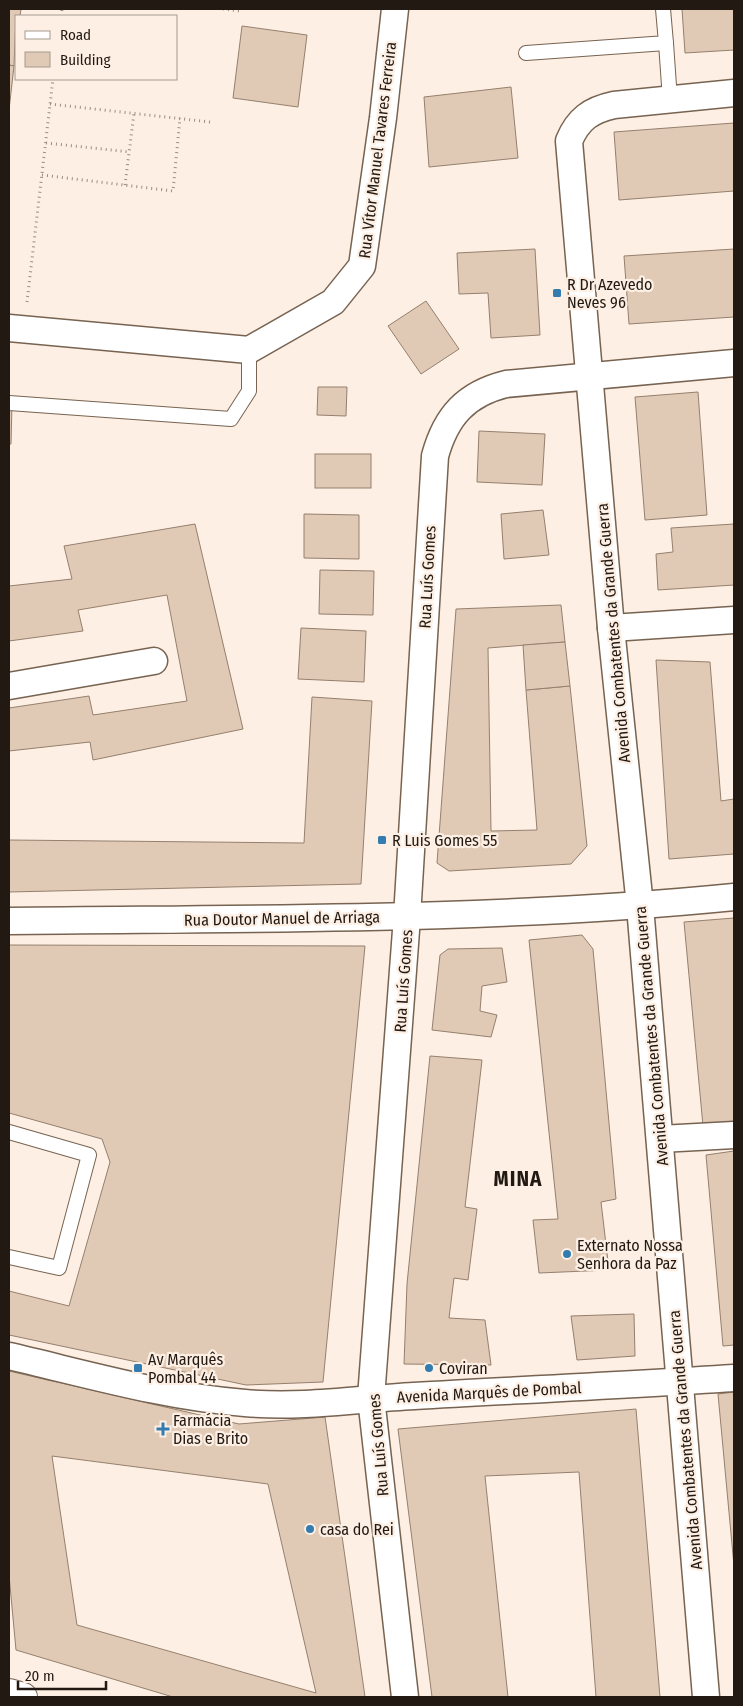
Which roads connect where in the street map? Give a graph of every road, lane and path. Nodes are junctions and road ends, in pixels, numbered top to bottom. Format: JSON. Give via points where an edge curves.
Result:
{"nodes":[{"id":1,"x":222,"y":9,"type":"edge"},
{"id":2,"x":240,"y":9,"type":"edge"},
{"id":3,"x":395,"y":9,"type":"edge"},
{"id":4,"x":663,"y":9,"type":"edge"},
{"id":5,"x":666,"y":43,"type":"junction"},
{"id":6,"x":526,"y":53,"type":"dead end"},
{"id":7,"x":54,"y":80,"type":"edge"},
{"id":8,"x":734,"y":93,"type":"edge"},
{"id":9,"x":670,"y":100,"type":"junction"},
{"id":10,"x":50,"y":104,"type":"junction"},
{"id":11,"x":134,"y":113,"type":"junction"},
{"id":12,"x":180,"y":118,"type":"junction"},
{"id":13,"x":210,"y":122,"type":"dead end"},
{"id":14,"x":46,"y":143,"type":"junction"},
{"id":15,"x":130,"y":152,"type":"junction"},
{"id":16,"x":42,"y":175,"type":"junction"},
{"id":17,"x":125,"y":185,"type":"junction"},
{"id":18,"x":16,"y":329,"type":"edge"},
{"id":19,"x":249,"y":350,"type":"junction"},
{"id":20,"x":734,"y":363,"type":"edge"},
{"id":21,"x":591,"y":375,"type":"junction"},
{"id":22,"x":9,"y":403,"type":"edge"},
{"id":23,"x":734,"y":620,"type":"edge"},
{"id":24,"x":611,"y":628,"type":"junction"},
{"id":25,"x":154,"y":661,"type":"dead end"},
{"id":26,"x":9,"y":686,"type":"edge"},
{"id":27,"x":734,"y":897,"type":"edge"},
{"id":28,"x":640,"y":906,"type":"junction"},
{"id":29,"x":408,"y":917,"type":"junction"},
{"id":30,"x":9,"y":921,"type":"edge"},
{"id":31,"x":9,"y":1132,"type":"edge"},
{"id":32,"x":734,"y":1136,"type":"edge"},
{"id":33,"x":660,"y":1138,"type":"junction"},
{"id":34,"x":9,"y":1257,"type":"edge"},
{"id":35,"x":9,"y":1356,"type":"edge"},
{"id":36,"x":734,"y":1378,"type":"edge"},
{"id":37,"x":680,"y":1381,"type":"junction"},
{"id":38,"x":371,"y":1398,"type":"junction"},
{"id":39,"x":9,"y":1693,"type":"edge"},
{"id":40,"x":23,"y":1697,"type":"edge"},
{"id":41,"x":405,"y":1697,"type":"edge"},
{"id":42,"x":706,"y":1697,"type":"edge"}],
"edges":[{"from":1,"to":2,"type":"path"},
{"from":3,"to":19,"type":"street","name":"Rua Vítor Manuel Tavares Ferreira","via":[[362,266],[333,302]]},
{"from":4,"to":5,"type":"lane"},
{"from":5,"to":6,"type":"lane"},
{"from":5,"to":9,"type":"lane"},
{"from":7,"to":10,"type":"path"},
{"from":8,"to":9,"type":"street","name":"Avenida Combatentes da Grande Guerra"},
{"from":9,"to":21,"type":"street","name":"Avenida Combatentes da Grande Guerra","via":[[597,109],[575,127],[569,141]]},
{"from":10,"to":11,"type":"path"},
{"from":10,"to":14,"type":"path"},
{"from":11,"to":12,"type":"path"},
{"from":11,"to":15,"type":"path"},
{"from":12,"to":13,"type":"path"},
{"from":12,"to":17,"type":"path","via":[[173,191]]},
{"from":14,"to":15,"type":"path"},
{"from":14,"to":16,"type":"path"},
{"from":15,"to":17,"type":"path"},
{"from":16,"to":17,"type":"path"},
{"from":16,"to":18,"type":"path"},
{"from":18,"to":19,"type":"street"},
{"from":19,"to":22,"type":"lane","via":[[249,391],[232,419]]},
{"from":20,"to":21,"type":"street","name":"Rua Luís Gomes"},
{"from":21,"to":24,"type":"street","name":"Avenida Combatentes da Grande Guerra"},
{"from":21,"to":29,"type":"street","name":"Rua Luís Gomes","via":[[506,384],[485,390],[468,400],[453,415],[440,438],[435,456]]},
{"from":23,"to":24,"type":"street"},
{"from":24,"to":28,"type":"street","name":"Avenida Combatentes da Grande Guerra"},
{"from":25,"to":26,"type":"street"},
{"from":27,"to":28,"type":"street","name":"Rua Doutor Manuel de Arriaga"},
{"from":28,"to":29,"type":"street","name":"Rua Doutor Manuel de Arriaga"},
{"from":28,"to":33,"type":"street","name":"Avenida Combatentes da Grande Guerra"},
{"from":29,"to":30,"type":"street","name":"Rua Doutor Manuel de Arriaga"},
{"from":29,"to":38,"type":"street","name":"Rua Luís Gomes"},
{"from":31,"to":34,"type":"lane","via":[[89,1155],[59,1268]]},
{"from":32,"to":33,"type":"street"},
{"from":33,"to":37,"type":"street","name":"Avenida Combatentes da Grande Guerra"},
{"from":35,"to":38,"type":"street","name":"Avenida Marquês de Pombal","via":[[219,1401],[302,1405]]},
{"from":36,"to":37,"type":"street","name":"Avenida Marquês de Pombal"},
{"from":37,"to":38,"type":"street","name":"Avenida Marquês de Pombal"},
{"from":37,"to":42,"type":"street","name":"Avenida Combatentes da Grande Guerra"},
{"from":38,"to":41,"type":"street","name":"Rua Luís Gomes"},
{"from":39,"to":40,"type":"street"}]}
